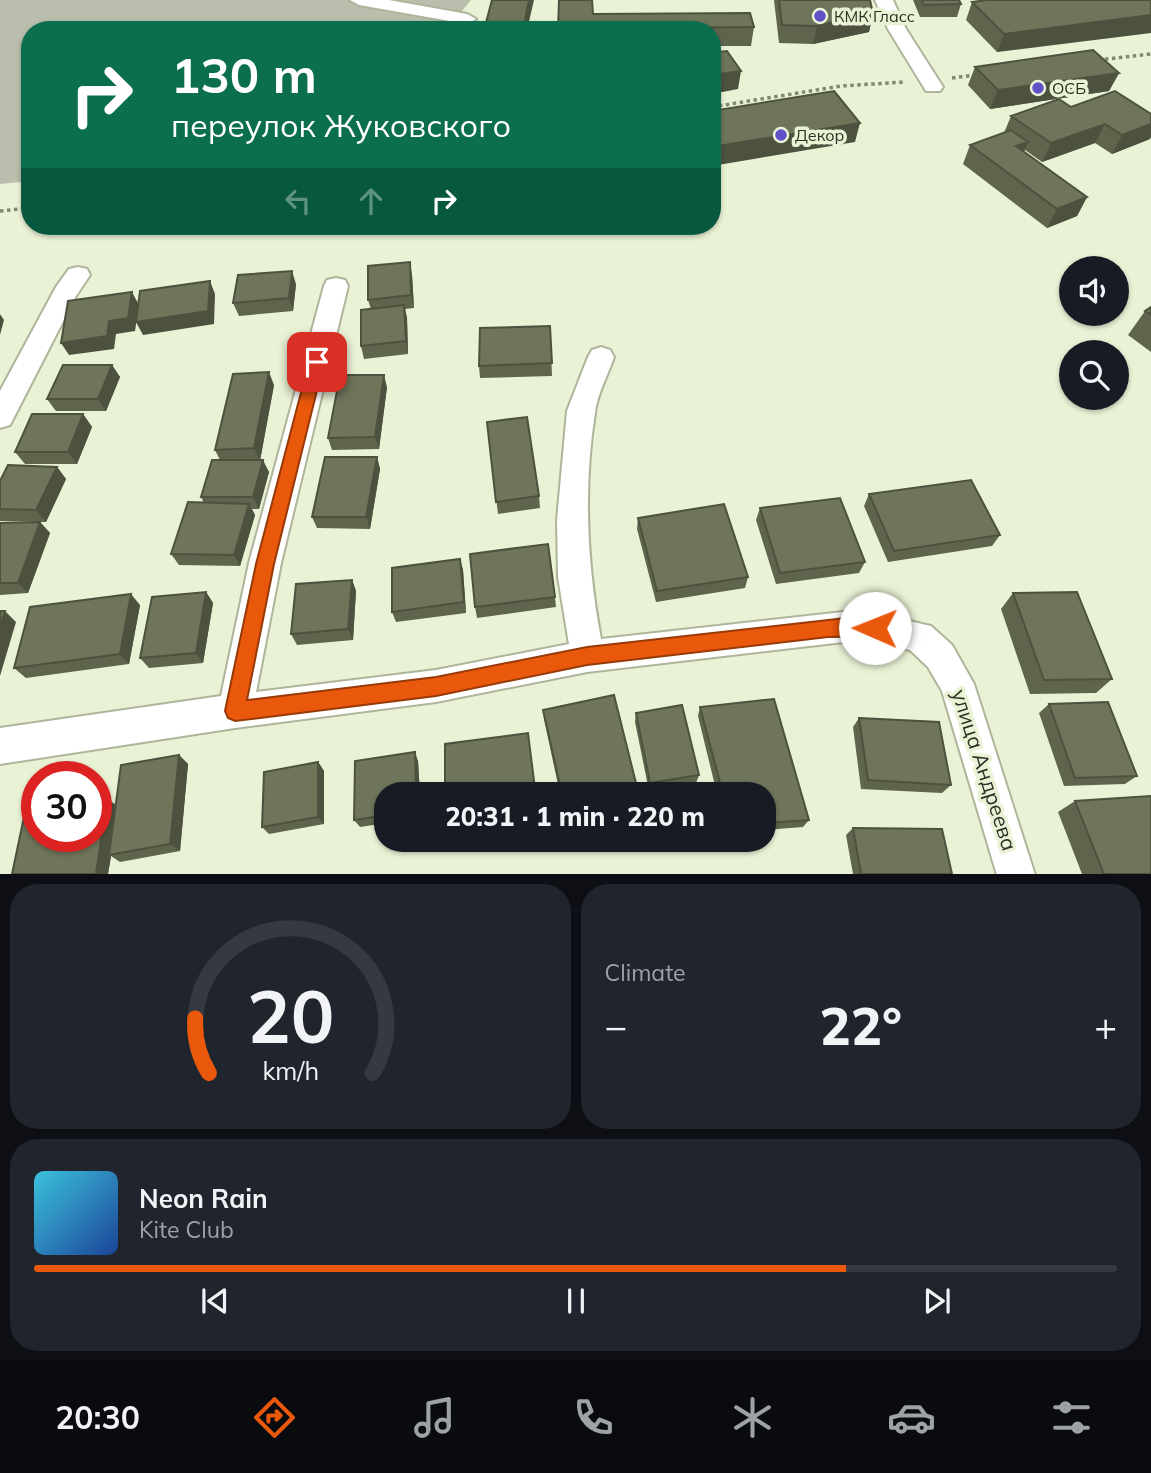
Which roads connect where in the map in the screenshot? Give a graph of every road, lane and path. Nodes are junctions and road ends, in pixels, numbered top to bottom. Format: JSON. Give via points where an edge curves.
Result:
{"nodes":[{"id":1,"x":359,"y":0,"type":"edge"},
{"id":2,"x":884,"y":0,"type":"edge"},
{"id":3,"x":467,"y":19,"type":"dead end"},
{"id":4,"x":1151,"y":54,"type":"edge"},
{"id":5,"x":1098,"y":61,"type":"edge"},
{"id":6,"x":983,"y":75,"type":"edge"},
{"id":7,"x":930,"y":83,"type":"junction"},
{"id":8,"x":721,"y":106,"type":"edge"},
{"id":9,"x":21,"y":209,"type":"edge"},
{"id":10,"x":0,"y":211,"type":"edge"},
{"id":11,"x":78,"y":275,"type":"dead end"},
{"id":12,"x":336,"y":286,"type":"dead end"},
{"id":13,"x":600,"y":357,"type":"dead end"},
{"id":14,"x":0,"y":417,"type":"edge"},
{"id":15,"x":587,"y":656,"type":"junction"},
{"id":16,"x":235,"y":711,"type":"junction"},
{"id":17,"x":0,"y":746,"type":"edge"},
{"id":18,"x":1016,"y":874,"type":"edge"}],
"edges":[{"from":1,"to":3,"type":"street"},
{"from":2,"to":7,"type":"street"},
{"from":4,"to":5,"type":"path"},
{"from":6,"to":7,"type":"path"},
{"from":7,"to":8,"type":"path","via":[[841,86]]},
{"from":9,"to":10,"type":"path"},
{"from":11,"to":14,"type":"street"},
{"from":12,"to":16,"type":"street","via":[[265,564]]},
{"from":13,"to":15,"type":"street","via":[[579,422],[572,520],[574,577]]},
{"from":15,"to":16,"type":"street","via":[[436,686]]},
{"from":15,"to":18,"type":"street","name":"улица Андреева","via":[[861,625],[919,637],[940,656],[957,684]]},
{"from":16,"to":17,"type":"street"}]}
